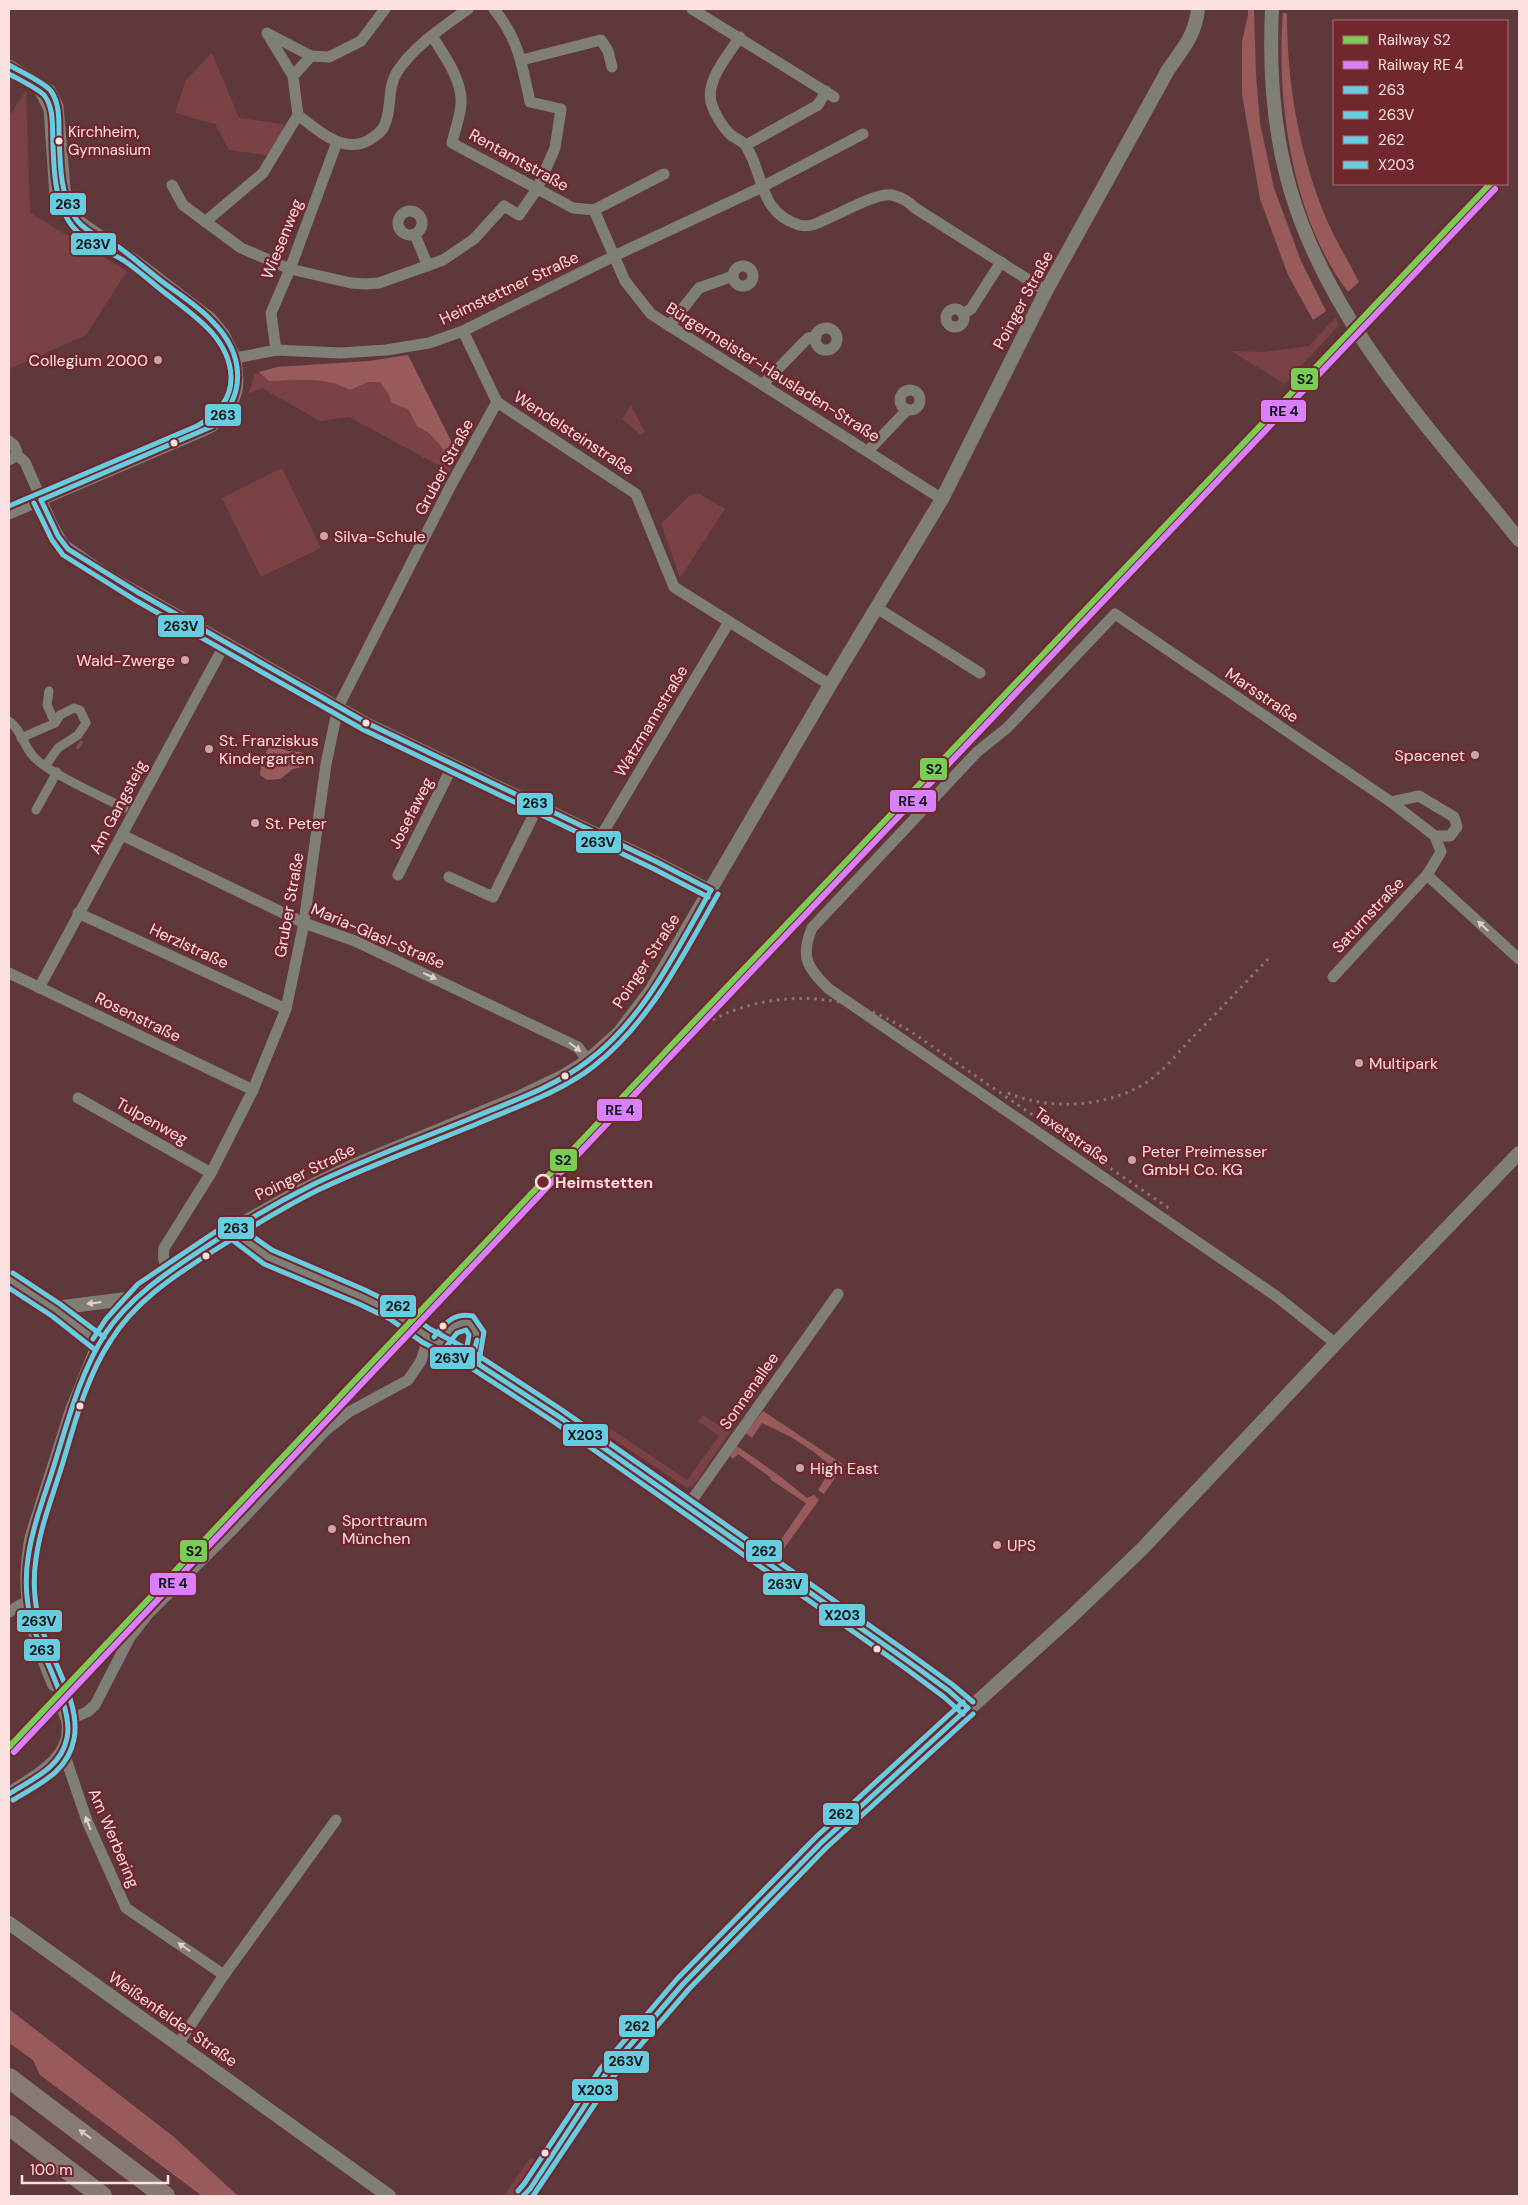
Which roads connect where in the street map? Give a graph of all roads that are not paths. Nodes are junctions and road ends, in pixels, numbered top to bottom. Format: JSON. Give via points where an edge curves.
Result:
{"nodes":[{"id":1,"x":385,"y":9,"type":"edge"},
{"id":2,"x":468,"y":9,"type":"edge"},
{"id":3,"x":494,"y":9,"type":"edge"},
{"id":4,"x":692,"y":9,"type":"edge"},
{"id":5,"x":1198,"y":9,"type":"edge"},
{"id":6,"x":1272,"y":9,"type":"edge"},
{"id":7,"x":432,"y":36,"type":"junction"},
{"id":8,"x":740,"y":37,"type":"junction"},
{"id":9,"x":311,"y":56,"type":"junction"},
{"id":10,"x":522,"y":60,"type":"junction"},
{"id":11,"x":9,"y":65,"type":"edge"},
{"id":12,"x":612,"y":67,"type":"dead end"},
{"id":13,"x":293,"y":76,"type":"junction"},
{"id":14,"x":298,"y":115,"type":"junction"},
{"id":15,"x":863,"y":134,"type":"dead end"},
{"id":16,"x":337,"y":142,"type":"junction"},
{"id":17,"x":746,"y":145,"type":"junction"},
{"id":18,"x":664,"y":174,"type":"dead end"},
{"id":19,"x":172,"y":185,"type":"dead end"},
{"id":20,"x":762,"y":187,"type":"junction"},
{"id":21,"x":537,"y":189,"type":"junction"},
{"id":22,"x":594,"y":210,"type":"junction"},
{"id":23,"x":205,"y":222,"type":"junction"},
{"id":24,"x":415,"y":235,"type":"dead end"},
{"id":25,"x":614,"y":256,"type":"junction"},
{"id":26,"x":1001,"y":262,"type":"junction"},
{"id":27,"x":428,"y":266,"type":"junction"},
{"id":28,"x":290,"y":269,"type":"junction"},
{"id":29,"x":733,"y":276,"type":"dead end"},
{"id":30,"x":1046,"y":291,"type":"junction"},
{"id":31,"x":963,"y":314,"type":"dead end"},
{"id":32,"x":669,"y":326,"type":"junction"},
{"id":33,"x":463,"y":331,"type":"junction"},
{"id":34,"x":816,"y":337,"type":"dead end"},
{"id":35,"x":276,"y":350,"type":"junction"},
{"id":36,"x":236,"y":358,"type":"junction"},
{"id":37,"x":763,"y":384,"type":"junction"},
{"id":38,"x":497,"y":402,"type":"junction"},
{"id":39,"x":907,"y":410,"type":"dead end"},
{"id":40,"x":9,"y":441,"type":"edge"},
{"id":41,"x":868,"y":451,"type":"junction"},
{"id":42,"x":12,"y":457,"type":"edge"},
{"id":43,"x":942,"y":499,"type":"junction"},
{"id":44,"x":41,"y":500,"type":"junction"},
{"id":45,"x":9,"y":514,"type":"edge"},
{"id":46,"x":1519,"y":540,"type":"edge"},
{"id":47,"x":877,"y":608,"type":"junction"},
{"id":48,"x":729,"y":622,"type":"junction"},
{"id":49,"x":226,"y":642,"type":"junction"},
{"id":50,"x":980,"y":673,"type":"dead end"},
{"id":51,"x":830,"y":685,"type":"junction"},
{"id":52,"x":49,"y":691,"type":"dead end"},
{"id":53,"x":338,"y":706,"type":"junction"},
{"id":54,"x":55,"y":723,"type":"junction"},
{"id":55,"x":11,"y":725,"type":"edge"},
{"id":56,"x":22,"y":738,"type":"junction"},
{"id":57,"x":46,"y":765,"type":"junction"},
{"id":58,"x":453,"y":765,"type":"junction"},
{"id":59,"x":57,"y":772,"type":"junction"},
{"id":60,"x":1391,"y":802,"type":"junction"},
{"id":61,"x":538,"y":806,"type":"junction"},
{"id":62,"x":124,"y":808,"type":"dead end"},
{"id":63,"x":36,"y":810,"type":"dead end"},
{"id":64,"x":122,"y":835,"type":"junction"},
{"id":65,"x":601,"y":836,"type":"junction"},
{"id":66,"x":1435,"y":836,"type":"junction"},
{"id":67,"x":398,"y":875,"type":"dead end"},
{"id":68,"x":1427,"y":875,"type":"junction"},
{"id":69,"x":449,"y":877,"type":"dead end"},
{"id":70,"x":711,"y":890,"type":"junction"},
{"id":71,"x":78,"y":912,"type":"junction"},
{"id":72,"x":304,"y":923,"type":"junction"},
{"id":73,"x":805,"y":944,"type":"joint"},
{"id":74,"x":1519,"y":960,"type":"edge"},
{"id":75,"x":9,"y":973,"type":"edge"},
{"id":76,"x":1333,"y":977,"type":"dead end"},
{"id":77,"x":39,"y":988,"type":"junction"},
{"id":78,"x":286,"y":1009,"type":"junction"},
{"id":79,"x":588,"y":1061,"type":"junction"},
{"id":80,"x":253,"y":1090,"type":"junction"},
{"id":81,"x":78,"y":1098,"type":"dead end"},
{"id":82,"x":1519,"y":1153,"type":"edge"},
{"id":83,"x":211,"y":1172,"type":"junction"},
{"id":84,"x":231,"y":1230,"type":"junction"},
{"id":85,"x":168,"y":1272,"type":"junction"},
{"id":86,"x":9,"y":1279,"type":"edge"},
{"id":87,"x":838,"y":1294,"type":"dead end"},
{"id":88,"x":134,"y":1298,"type":"junction"},
{"id":89,"x":56,"y":1310,"type":"junction"},
{"id":90,"x":426,"y":1335,"type":"junction"},
{"id":91,"x":440,"y":1342,"type":"junction"},
{"id":92,"x":99,"y":1343,"type":"junction"},
{"id":93,"x":1336,"y":1343,"type":"junction"},
{"id":94,"x":472,"y":1360,"type":"junction"},
{"id":95,"x":687,"y":1507,"type":"junction"},
{"id":96,"x":28,"y":1602,"type":"junction"},
{"id":97,"x":9,"y":1612,"type":"edge"},
{"id":98,"x":54,"y":1684,"type":"dead end"},
{"id":99,"x":60,"y":1698,"type":"dead end"},
{"id":100,"x":968,"y":1708,"type":"junction"},
{"id":101,"x":68,"y":1720,"type":"junction"},
{"id":102,"x":61,"y":1754,"type":"junction"},
{"id":103,"x":9,"y":1794,"type":"edge"},
{"id":104,"x":336,"y":1820,"type":"dead end"},
{"id":105,"x":9,"y":1924,"type":"edge"},
{"id":106,"x":224,"y":1975,"type":"junction"},
{"id":107,"x":178,"y":2044,"type":"junction"},
{"id":108,"x":9,"y":2078,"type":"edge"},
{"id":109,"x":9,"y":2126,"type":"edge"},
{"id":110,"x":527,"y":2194,"type":"edge"},
{"id":111,"x":102,"y":2196,"type":"edge"},
{"id":112,"x":165,"y":2196,"type":"edge"},
{"id":113,"x":389,"y":2196,"type":"edge"}],
"edges":[{"from":1,"to":9,"type":"street","via":[[361,41],[329,56]]},
{"from":2,"to":7,"type":"street"},
{"from":3,"to":10,"type":"street","via":[[512,34]]},
{"from":4,"to":8,"type":"street"},
{"from":5,"to":30,"type":"street","name":"Poinger Straße","via":[[1190,40],[1168,70]]},
{"from":6,"to":46,"type":"street","via":[[1272,93],[1284,164],[1300,220],[1328,283],[1390,379]]},
{"from":7,"to":16,"type":"street","via":[[396,73],[391,85],[386,124],[378,135],[364,143]]},
{"from":7,"to":21,"type":"street","name":"Rentamtstraße","via":[[461,95],[452,143]]},
{"from":8,"to":17,"type":"street","via":[[713,82],[711,102],[730,134]]},
{"from":8,"to":17,"type":"street","via":[[830,94],[818,105]]},
{"from":9,"to":13,"type":"street"},
{"from":9,"to":13,"type":"street","via":[[268,33]]},
{"from":10,"to":12,"type":"street","via":[[601,40],[608,50]]},
{"from":10,"to":21,"type":"street","via":[[530,102],[561,109],[555,148]]},
{"from":11,"to":36,"type":"street","via":[[50,90],[58,106],[66,196],[76,219],[205,312],[224,334]]},
{"from":13,"to":14,"type":"street"},
{"from":14,"to":16,"type":"street"},
{"from":14,"to":23,"type":"street","via":[[263,173]]},
{"from":15,"to":20,"type":"street","name":"Heimstettner Straße"},
{"from":16,"to":28,"type":"street","name":"Wiesenweg"},
{"from":17,"to":20,"type":"street"},
{"from":18,"to":22,"type":"street"},
{"from":19,"to":23,"type":"street","via":[[183,205]]},
{"from":20,"to":25,"type":"street","name":"Heimstettner Straße"},
{"from":20,"to":26,"type":"street","via":[[768,205],[783,218],[800,226],[816,224],[890,194],[906,200]]},
{"from":21,"to":22,"type":"street","name":"Rentamtstraße","via":[[573,208]]},
{"from":21,"to":27,"type":"street","via":[[519,215],[504,206],[474,239]]},
{"from":22,"to":25,"type":"street","name":"Bürgermeister-Hausladen-Straße"},
{"from":23,"to":28,"type":"street","via":[[241,248]]},
{"from":24,"to":27,"type":"street"},
{"from":25,"to":32,"type":"street","name":"Bürgermeister-Hausladen-Straße","via":[[625,281],[641,302],[651,314]]},
{"from":25,"to":33,"type":"street","name":"Heimstettner Straße"},
{"from":26,"to":30,"type":"street"},
{"from":26,"to":31,"type":"street","via":[[971,309]]},
{"from":27,"to":28,"type":"street","via":[[380,283],[366,284]]},
{"from":28,"to":35,"type":"street","name":"Wiesenweg","via":[[270,313]]},
{"from":29,"to":32,"type":"street","via":[[699,288]]},
{"from":30,"to":43,"type":"street","name":"Poinger Straße"},
{"from":32,"to":37,"type":"street","name":"Bürgermeister-Hausladen-Straße"},
{"from":33,"to":35,"type":"street","name":"Heimstettner Straße","via":[[429,343],[386,350],[340,353]]},
{"from":33,"to":38,"type":"street","name":"Wendelsteinstraße"},
{"from":34,"to":37,"type":"street","via":[[808,338]]},
{"from":35,"to":36,"type":"street","name":"Heimstettner Straße"},
{"from":36,"to":44,"type":"street","via":[[237,391],[226,414],[213,426]]},
{"from":37,"to":41,"type":"street","name":"Bürgermeister-Hausladen-Straße"},
{"from":38,"to":48,"type":"street","name":"Wendelsteinstraße","via":[[636,494],[674,587]]},
{"from":38,"to":53,"type":"street","name":"Gruber Straße"},
{"from":39,"to":41,"type":"street"},
{"from":40,"to":42,"type":"street","via":[[16,447]]},
{"from":41,"to":43,"type":"street","name":"Bürgermeister-Hausladen-Straße"},
{"from":42,"to":44,"type":"street","via":[[25,462]]},
{"from":43,"to":47,"type":"street","name":"Poinger Straße"},
{"from":44,"to":45,"type":"street"},
{"from":44,"to":49,"type":"street","via":[[57,536],[68,549]]},
{"from":47,"to":50,"type":"street"},
{"from":47,"to":51,"type":"street","name":"Poinger Straße"},
{"from":48,"to":51,"type":"street","name":"Wendelsteinstraße"},
{"from":48,"to":65,"type":"street","name":"Watzmannstraße"},
{"from":49,"to":53,"type":"street"},
{"from":49,"to":64,"type":"street","name":"Am Gangsteig"},
{"from":51,"to":70,"type":"street","name":"Poinger Straße"},
{"from":52,"to":54,"type":"street","via":[[47,705]]},
{"from":53,"to":58,"type":"street"},
{"from":53,"to":72,"type":"street","name":"Gruber Straße","via":[[326,764]]},
{"from":54,"to":56,"type":"street"},
{"from":54,"to":57,"type":"street","via":[[60,715],[74,708],[80,710],[86,723],[75,742],[58,748]]},
{"from":55,"to":56,"type":"street"},
{"from":56,"to":57,"type":"street","via":[[33,757]]},
{"from":57,"to":59,"type":"street"},
{"from":58,"to":61,"type":"street"},
{"from":58,"to":67,"type":"street","name":"Josefaweg"},
{"from":59,"to":62,"type":"street"},
{"from":59,"to":63,"type":"street"},
{"from":60,"to":66,"type":"street","name":"Marsstraße"},
{"from":60,"to":66,"type":"street","via":[[1419,796],[1454,817],[1457,827],[1450,836]]},
{"from":60,"to":73,"type":"street","name":"Marsstraße","via":[[1115,614],[1007,728],[959,770],[812,928]]},
{"from":61,"to":65,"type":"street"},
{"from":61,"to":69,"type":"street","via":[[493,897]]},
{"from":64,"to":71,"type":"street","name":"Am Gangsteig"},
{"from":64,"to":72,"type":"street","name":"Maria-Glasl-Straße"},
{"from":65,"to":70,"type":"street"},
{"from":66,"to":68,"type":"street","via":[[1441,852]]},
{"from":74,"to":68,"type":"street","one_way":true},
{"from":68,"to":76,"type":"street","name":"Saturnstraße"},
{"from":70,"to":79,"type":"street","name":"Poinger Straße","via":[[638,1010],[619,1033]]},
{"from":71,"to":77,"type":"street","name":"Am Gangsteig"},
{"from":71,"to":78,"type":"street","name":"Herzlstraße"},
{"from":72,"to":78,"type":"street","name":"Gruber Straße"},
{"from":72,"to":79,"type":"street","name":"Maria-Glasl-Straße","one_way":true,"via":[[355,941],[578,1047]]},
{"from":73,"to":93,"type":"street","name":"Taxetstraße","via":[[807,961],[829,989],[1276,1296]]},
{"from":75,"to":77,"type":"street","name":"Rosenstraße"},
{"from":77,"to":80,"type":"street","name":"Rosenstraße"},
{"from":78,"to":80,"type":"street","name":"Gruber Straße"},
{"from":79,"to":84,"type":"street","name":"Poinger Straße","via":[[536,1090],[327,1178]]},
{"from":80,"to":83,"type":"street","name":"Gruber Straße"},
{"from":81,"to":83,"type":"street","name":"Tulpenweg"},
{"from":82,"to":93,"type":"street"},
{"from":83,"to":85,"type":"street","name":"Gruber Straße","via":[[164,1248],[163,1258]]},
{"from":84,"to":85,"type":"street","name":"Poinger Straße"},
{"from":84,"to":90,"type":"street","via":[[268,1257],[362,1297],[394,1313]]},
{"from":85,"to":88,"type":"street","name":"Poinger Straße"},
{"from":86,"to":89,"type":"street"},
{"from":87,"to":95,"type":"street","name":"Sonnenallee"},
{"from":88,"to":89,"type":"street","one_way":true},
{"from":88,"to":92,"type":"street","name":"Poinger Straße"},
{"from":89,"to":92,"type":"street"},
{"from":90,"to":91,"type":"street"},
{"from":90,"to":101,"type":"street","via":[[421,1361],[408,1380],[349,1412],[325,1431],[238,1525],[148,1614],[130,1637],[95,1705]]},
{"from":91,"to":94,"type":"street"},
{"from":91,"to":94,"type":"street","via":[[454,1325],[470,1323],[477,1333]]},
{"from":92,"to":96,"type":"street","name":"Poinger Straße","via":[[72,1410],[32,1536],[26,1573]]},
{"from":93,"to":100,"type":"street","via":[[1142,1549]]},
{"from":94,"to":95,"type":"street"},
{"from":95,"to":100,"type":"street","via":[[910,1663]]},
{"from":96,"to":97,"type":"street"},
{"from":96,"to":98,"type":"street","name":"Poinger Straße","via":[[36,1641]]},
{"from":99,"to":101,"type":"street"},
{"from":100,"to":110,"type":"street","via":[[821,1843],[683,1984],[607,2072]]},
{"from":101,"to":102,"type":"street"},
{"from":102,"to":103,"type":"street","via":[[51,1767]]},
{"from":106,"to":102,"type":"street","name":"Am Werbering","one_way":true,"via":[[126,1908],[87,1821],[66,1759]]},
{"from":104,"to":106,"type":"street"},
{"from":105,"to":107,"type":"street","name":"Weißenfelder Straße"},
{"from":106,"to":107,"type":"street"},
{"from":107,"to":113,"type":"street","name":"Weißenfelder Straße"},
{"from":112,"to":108,"type":"highway","one_way":true},
{"from":109,"to":111,"type":"highway"}]}
